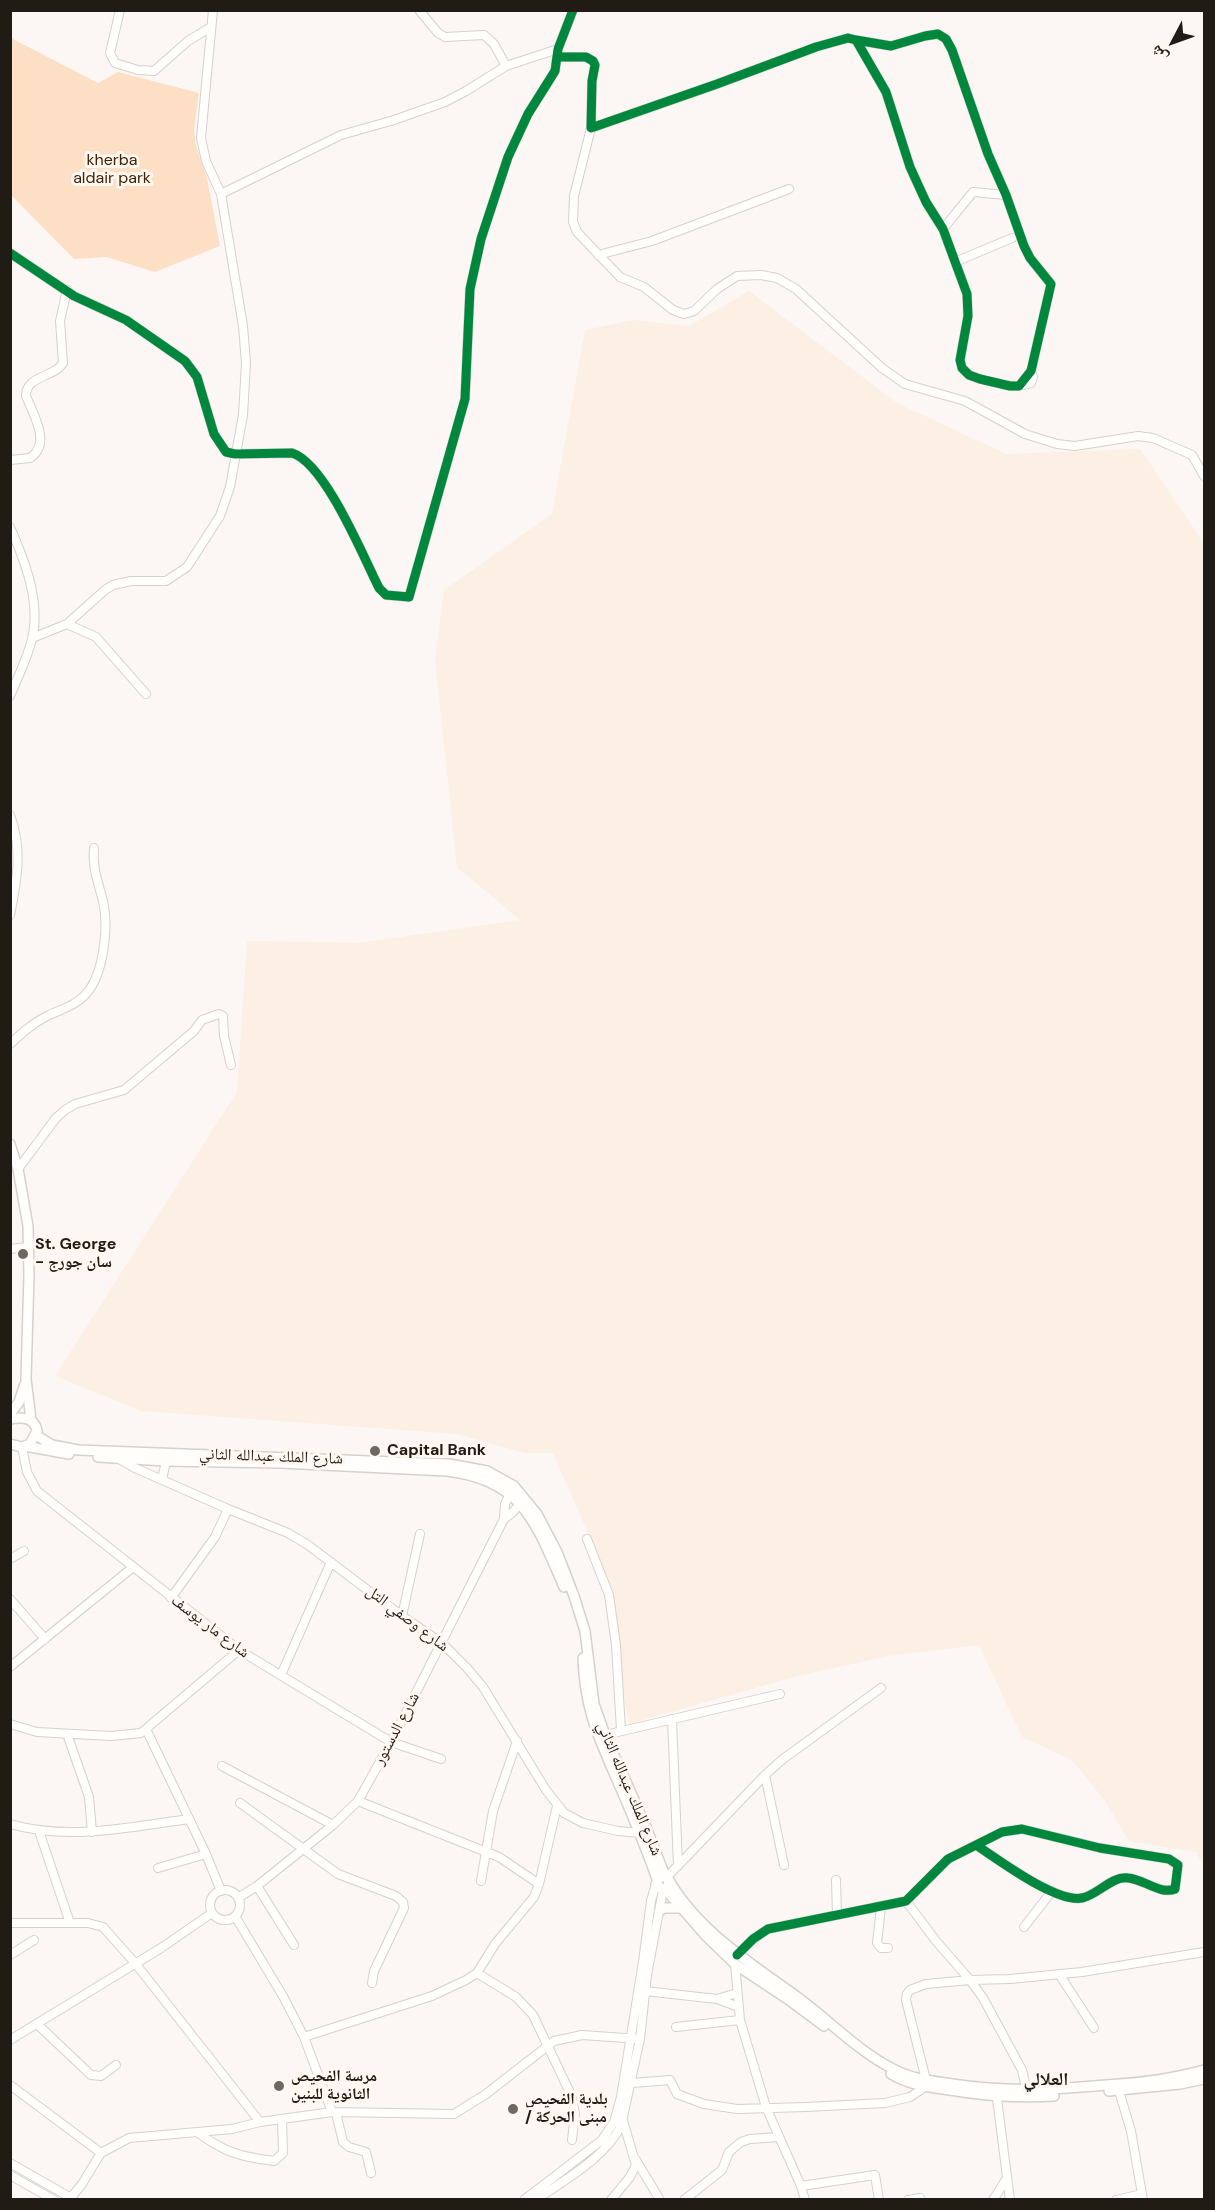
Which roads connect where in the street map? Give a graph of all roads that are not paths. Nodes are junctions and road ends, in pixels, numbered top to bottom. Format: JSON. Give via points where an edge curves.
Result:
{"nodes":[{"id":1,"x":120,"y":10,"type":"edge"},
{"id":2,"x":213,"y":10,"type":"edge"},
{"id":3,"x":419,"y":10,"type":"edge"},
{"id":4,"x":573,"y":10,"type":"edge"},
{"id":5,"x":211,"y":27,"type":"junction"},
{"id":6,"x":856,"y":40,"type":"junction"},
{"id":7,"x":558,"y":53,"type":"junction"},
{"id":8,"x":506,"y":66,"type":"junction"},
{"id":9,"x":591,"y":128,"type":"junction"},
{"id":10,"x":789,"y":189,"type":"dead end"},
{"id":11,"x":220,"y":194,"type":"junction"},
{"id":12,"x":1006,"y":195,"type":"junction"},
{"id":13,"x":943,"y":229,"type":"junction"},
{"id":14,"x":1012,"y":238,"type":"dead end"},
{"id":15,"x":10,"y":253,"type":"edge"},
{"id":16,"x":598,"y":255,"type":"junction"},
{"id":17,"x":955,"y":262,"type":"junction"},
{"id":18,"x":67,"y":290,"type":"junction"},
{"id":19,"x":236,"y":453,"type":"junction"},
{"id":20,"x":10,"y":460,"type":"edge"},
{"id":21,"x":1204,"y":476,"type":"edge"},
{"id":22,"x":10,"y":527,"type":"edge"},
{"id":23,"x":67,"y":624,"type":"junction"},
{"id":24,"x":32,"y":638,"type":"junction"},
{"id":25,"x":146,"y":694,"type":"dead end"},
{"id":26,"x":10,"y":696,"type":"edge"},
{"id":27,"x":10,"y":815,"type":"edge"},
{"id":28,"x":94,"y":848,"type":"dead end"},
{"id":29,"x":10,"y":915,"type":"edge"},
{"id":30,"x":10,"y":1044,"type":"edge"},
{"id":31,"x":231,"y":1065,"type":"dead end"},
{"id":32,"x":10,"y":1144,"type":"edge"},
{"id":33,"x":18,"y":1169,"type":"junction"},
{"id":34,"x":28,"y":1247,"type":"junction"},
{"id":35,"x":10,"y":1249,"type":"edge"},
{"id":36,"x":26,"y":1379,"type":"junction"},
{"id":37,"x":10,"y":1417,"type":"edge"},
{"id":38,"x":31,"y":1420,"type":"junction"},
{"id":39,"x":36,"y":1435,"type":"junction"},
{"id":40,"x":10,"y":1444,"type":"edge"},
{"id":41,"x":23,"y":1446,"type":"junction"},
{"id":42,"x":118,"y":1458,"type":"junction"},
{"id":43,"x":166,"y":1461,"type":"junction"},
{"id":44,"x":162,"y":1480,"type":"junction"},
{"id":45,"x":511,"y":1490,"type":"junction"},
{"id":46,"x":523,"y":1501,"type":"junction"},
{"id":47,"x":228,"y":1509,"type":"junction"},
{"id":48,"x":504,"y":1519,"type":"junction"},
{"id":49,"x":420,"y":1534,"type":"dead end"},
{"id":50,"x":587,"y":1539,"type":"dead end"},
{"id":51,"x":24,"y":1551,"type":"dead end"},
{"id":52,"x":10,"y":1559,"type":"edge"},
{"id":53,"x":332,"y":1562,"type":"junction"},
{"id":54,"x":132,"y":1568,"type":"junction"},
{"id":55,"x":171,"y":1598,"type":"junction"},
{"id":56,"x":10,"y":1599,"type":"edge"},
{"id":57,"x":402,"y":1616,"type":"junction"},
{"id":58,"x":45,"y":1640,"type":"junction"},
{"id":59,"x":442,"y":1643,"type":"junction"},
{"id":60,"x":239,"y":1650,"type":"junction"},
{"id":61,"x":10,"y":1666,"type":"edge"},
{"id":62,"x":281,"y":1676,"type":"junction"},
{"id":63,"x":881,"y":1688,"type":"dead end"},
{"id":64,"x":780,"y":1694,"type":"dead end"},
{"id":65,"x":672,"y":1719,"type":"junction"},
{"id":66,"x":10,"y":1724,"type":"edge"},
{"id":67,"x":146,"y":1729,"type":"junction"},
{"id":68,"x":621,"y":1730,"type":"junction"},
{"id":69,"x":68,"y":1734,"type":"junction"},
{"id":70,"x":605,"y":1735,"type":"junction"},
{"id":71,"x":517,"y":1741,"type":"junction"},
{"id":72,"x":391,"y":1742,"type":"junction"},
{"id":73,"x":441,"y":1759,"type":"dead end"},
{"id":74,"x":222,"y":1766,"type":"dead end"},
{"id":75,"x":765,"y":1774,"type":"junction"},
{"id":76,"x":358,"y":1801,"type":"junction"},
{"id":77,"x":240,"y":1803,"type":"dead end"},
{"id":78,"x":557,"y":1806,"type":"junction"},
{"id":79,"x":189,"y":1819,"type":"junction"},
{"id":80,"x":10,"y":1824,"type":"edge"},
{"id":81,"x":333,"y":1825,"type":"junction"},
{"id":82,"x":39,"y":1830,"type":"junction"},
{"id":83,"x":92,"y":1832,"type":"junction"},
{"id":84,"x":640,"y":1833,"type":"junction"},
{"id":85,"x":976,"y":1845,"type":"junction"},
{"id":86,"x":303,"y":1850,"type":"junction"},
{"id":87,"x":486,"y":1851,"type":"junction"},
{"id":88,"x":206,"y":1854,"type":"junction"},
{"id":89,"x":784,"y":1865,"type":"dead end"},
{"id":90,"x":678,"y":1866,"type":"junction"},
{"id":91,"x":158,"y":1868,"type":"dead end"},
{"id":92,"x":836,"y":1880,"type":"dead end"},
{"id":93,"x":481,"y":1881,"type":"dead end"},
{"id":94,"x":663,"y":1883,"type":"junction"},
{"id":95,"x":539,"y":1884,"type":"junction"},
{"id":96,"x":257,"y":1886,"type":"junction"},
{"id":97,"x":221,"y":1891,"type":"junction"},
{"id":98,"x":1052,"y":1891,"type":"junction"},
{"id":99,"x":238,"y":1898,"type":"junction"},
{"id":100,"x":906,"y":1900,"type":"junction"},
{"id":101,"x":881,"y":1907,"type":"junction"},
{"id":102,"x":680,"y":1908,"type":"junction"},
{"id":103,"x":659,"y":1911,"type":"junction"},
{"id":104,"x":212,"y":1913,"type":"junction"},
{"id":105,"x":837,"y":1914,"type":"junction"},
{"id":106,"x":235,"y":1916,"type":"junction"},
{"id":107,"x":10,"y":1923,"type":"edge"},
{"id":108,"x":70,"y":1923,"type":"junction"},
{"id":109,"x":1024,"y":1927,"type":"dead end"},
{"id":110,"x":34,"y":1940,"type":"dead end"},
{"id":111,"x":294,"y":1945,"type":"dead end"},
{"id":112,"x":888,"y":1948,"type":"dead end"},
{"id":113,"x":1204,"y":1952,"type":"edge"},
{"id":114,"x":10,"y":1955,"type":"edge"},
{"id":115,"x":736,"y":1959,"type":"junction"},
{"id":116,"x":135,"y":1963,"type":"junction"},
{"id":117,"x":477,"y":1972,"type":"junction"},
{"id":118,"x":1059,"y":1974,"type":"junction"},
{"id":119,"x":970,"y":1980,"type":"junction"},
{"id":120,"x":372,"y":1983,"type":"dead end"},
{"id":121,"x":645,"y":1991,"type":"junction"},
{"id":122,"x":738,"y":1993,"type":"junction"},
{"id":123,"x":717,"y":1999,"type":"junction"},
{"id":124,"x":739,"y":2007,"type":"junction"},
{"id":125,"x":741,"y":2020,"type":"junction"},
{"id":126,"x":38,"y":2025,"type":"junction"},
{"id":127,"x":676,"y":2027,"type":"dead end"},
{"id":128,"x":1094,"y":2028,"type":"dead end"},
{"id":129,"x":304,"y":2037,"type":"junction"},
{"id":130,"x":640,"y":2039,"type":"junction"},
{"id":131,"x":10,"y":2040,"type":"edge"},
{"id":132,"x":630,"y":2040,"type":"junction"},
{"id":133,"x":548,"y":2046,"type":"junction"},
{"id":134,"x":116,"y":2065,"type":"dead end"},
{"id":135,"x":1204,"y":2070,"type":"edge"},
{"id":136,"x":1204,"y":2079,"type":"edge"},
{"id":137,"x":906,"y":2081,"type":"junction"},
{"id":138,"x":632,"y":2083,"type":"junction"},
{"id":139,"x":926,"y":2084,"type":"junction"},
{"id":140,"x":10,"y":2085,"type":"edge"},
{"id":141,"x":1027,"y":2091,"type":"junction"},
{"id":142,"x":1119,"y":2091,"type":"junction"},
{"id":143,"x":991,"y":2093,"type":"junction"},
{"id":144,"x":910,"y":2097,"type":"junction"},
{"id":145,"x":766,"y":2107,"type":"junction"},
{"id":146,"x":334,"y":2113,"type":"junction"},
{"id":147,"x":282,"y":2119,"type":"junction"},
{"id":148,"x":623,"y":2120,"type":"junction"},
{"id":149,"x":260,"y":2122,"type":"junction"},
{"id":150,"x":197,"y":2132,"type":"junction"},
{"id":151,"x":779,"y":2137,"type":"junction"},
{"id":152,"x":572,"y":2140,"type":"dead end"},
{"id":153,"x":101,"y":2153,"type":"junction"},
{"id":154,"x":635,"y":2159,"type":"junction"},
{"id":155,"x":10,"y":2163,"type":"edge"},
{"id":156,"x":371,"y":2173,"type":"dead end"},
{"id":157,"x":10,"y":2175,"type":"edge"},
{"id":158,"x":1007,"y":2178,"type":"junction"},
{"id":159,"x":801,"y":2186,"type":"junction"},
{"id":160,"x":1142,"y":2197,"type":"edge"},
{"id":161,"x":920,"y":2198,"type":"edge"},
{"id":162,"x":54,"y":2199,"type":"edge"},
{"id":163,"x":71,"y":2199,"type":"edge"},
{"id":164,"x":524,"y":2199,"type":"edge"},
{"id":165,"x":536,"y":2199,"type":"edge"},
{"id":166,"x":611,"y":2199,"type":"edge"},
{"id":167,"x":660,"y":2199,"type":"edge"},
{"id":168,"x":684,"y":2199,"type":"edge"},
{"id":169,"x":805,"y":2199,"type":"edge"},
{"id":170,"x":879,"y":2199,"type":"edge"},
{"id":171,"x":908,"y":2199,"type":"edge"},
{"id":172,"x":993,"y":2199,"type":"edge"},
{"id":173,"x":1010,"y":2199,"type":"edge"},
{"id":174,"x":1116,"y":2199,"type":"edge"}],
"edges":[{"from":1,"to":5,"type":"street","via":[[112,59],[149,72]]},
{"from":2,"to":5,"type":"street"},
{"from":3,"to":8,"type":"street","via":[[445,38],[484,34]]},
{"from":4,"to":7,"type":"street"},
{"from":5,"to":11,"type":"street","via":[[201,138]]},
{"from":6,"to":9,"type":"street","via":[[848,38],[816,47]]},
{"from":6,"to":12,"type":"street","via":[[886,47],[943,35]]},
{"from":6,"to":13,"type":"street","via":[[886,92],[910,167]]},
{"from":7,"to":8,"type":"street"},
{"from":7,"to":9,"type":"street","via":[[586,57],[595,65]]},
{"from":7,"to":19,"type":"street","via":[[555,71],[512,146],[481,238],[470,289],[465,399],[409,597],[386,594],[379,588],[330,494],[301,456],[284,452]]},
{"from":8,"to":11,"type":"street","via":[[445,102],[340,135]]},
{"from":9,"to":16,"type":"street","via":[[573,215],[577,232]]},
{"from":10,"to":16,"type":"street","via":[[652,241]]},
{"from":11,"to":19,"type":"street","via":[[246,363]]},
{"from":12,"to":13,"type":"street","via":[[973,192]]},
{"from":12,"to":17,"type":"street","via":[[1030,258],[1051,284],[1031,371],[1019,386],[980,379],[962,368],[968,303]]},
{"from":13,"to":17,"type":"street"},
{"from":14,"to":17,"type":"street"},
{"from":15,"to":18,"type":"street"},
{"from":16,"to":21,"type":"street","via":[[620,277],[644,287],[684,314],[694,311],[736,276],[761,274],[777,278],[796,289],[882,368],[905,384],[965,401],[1025,434],[1057,444],[1075,446],[1138,436],[1153,438],[1192,455]]},
{"from":18,"to":19,"type":"street","via":[[126,320],[185,361],[197,377],[218,442],[226,452]]},
{"from":18,"to":20,"type":"street","via":[[60,321],[63,363],[26,389],[41,436],[40,447],[30,458]]},
{"from":19,"to":23,"type":"street","via":[[220,516],[187,567],[166,581],[113,585]]},
{"from":22,"to":24,"type":"street","via":[[30,583]]},
{"from":23,"to":24,"type":"street"},
{"from":23,"to":25,"type":"street","via":[[96,637]]},
{"from":24,"to":26,"type":"street"},
{"from":27,"to":29,"type":"street","via":[[16,830],[19,865]]},
{"from":28,"to":30,"type":"street","via":[[93,866],[106,920],[103,953],[94,981],[83,997],[36,1022]]},
{"from":31,"to":33,"type":"street","via":[[223,1016],[204,1018],[124,1090],[75,1104],[61,1114]]},
{"from":32,"to":33,"type":"main road"},
{"from":33,"to":34,"type":"main road"},
{"from":34,"to":35,"type":"street"},
{"from":34,"to":36,"type":"main road"},
{"from":36,"to":37,"type":"main road"},
{"from":36,"to":38,"type":"main road"},
{"from":37,"to":38,"type":"main road"},
{"from":38,"to":39,"type":"main road","via":[[37,1427]]},
{"from":39,"to":41,"type":"main road"},
{"from":39,"to":45,"type":"main road","name":"شارع الملك عبدالله الثاني","via":[[52,1445],[78,1450],[461,1465],[487,1471]]},
{"from":40,"to":41,"type":"main road","name":"شارع الملك عبدالله الثاني"},
{"from":41,"to":42,"type":"main road","name":"شارع الملك عبدالله الثاني"},
{"from":41,"to":54,"type":"street","name":"شارع مار يوسف","via":[[27,1473],[37,1491]]},
{"from":42,"to":43,"type":"main road","name":"شارع الملك عبدالله الثاني"},
{"from":42,"to":44,"type":"street","name":"شارع وصفي التل"},
{"from":43,"to":44,"type":"street"},
{"from":43,"to":45,"type":"main road","name":"شارع الملك عبدالله الثاني","via":[[447,1471],[483,1478]]},
{"from":44,"to":47,"type":"street","name":"شارع وصفي التل"},
{"from":45,"to":46,"type":"main road","name":"شارع الملك عبدالله الثاني"},
{"from":45,"to":48,"type":"street","name":"شارع الدستور"},
{"from":46,"to":48,"type":"street","name":"شارع الدستور"},
{"from":46,"to":70,"type":"main road","name":"شارع الملك عبدالله الثاني","via":[[546,1531],[574,1596],[585,1631],[594,1704]]},
{"from":46,"to":84,"type":"main road","name":"شارع الملك عبدالله الثاني","via":[[570,1599],[580,1635],[585,1692],[593,1724]]},
{"from":47,"to":53,"type":"street","name":"شارع وصفي التل","via":[[288,1533]]},
{"from":47,"to":55,"type":"street","via":[[215,1537]]},
{"from":48,"to":59,"type":"street","name":"شارع الدستور"},
{"from":49,"to":57,"type":"street"},
{"from":50,"to":68,"type":"street","via":[[609,1595]]},
{"from":51,"to":52,"type":"street"},
{"from":53,"to":57,"type":"street","name":"شارع وصفي التل"},
{"from":53,"to":62,"type":"street"},
{"from":54,"to":55,"type":"street","name":"شارع مار يوسف"},
{"from":54,"to":58,"type":"street"},
{"from":55,"to":60,"type":"street","name":"شارع مار يوسف"},
{"from":56,"to":58,"type":"street"},
{"from":57,"to":59,"type":"street","name":"شارع وصفي التل"},
{"from":58,"to":61,"type":"street"},
{"from":59,"to":71,"type":"street","name":"شارع وصفي التل","via":[[483,1686]]},
{"from":59,"to":72,"type":"street","name":"شارع الدستور"},
{"from":60,"to":62,"type":"street","name":"شارع مار يوسف"},
{"from":60,"to":67,"type":"street"},
{"from":62,"to":72,"type":"street","name":"شارع مار يوسف"},
{"from":63,"to":75,"type":"street"},
{"from":64,"to":65,"type":"street"},
{"from":65,"to":68,"type":"street"},
{"from":65,"to":90,"type":"street"},
{"from":66,"to":69,"type":"street","via":[[37,1732]]},
{"from":67,"to":69,"type":"street","via":[[124,1735]]},
{"from":67,"to":79,"type":"street"},
{"from":68,"to":70,"type":"street"},
{"from":69,"to":83,"type":"street","via":[[89,1797]]},
{"from":70,"to":94,"type":"main road","name":"شارع الملك عبدالله الثاني","via":[[640,1814]]},
{"from":71,"to":78,"type":"street","name":"شارع وصفي التل"},
{"from":71,"to":87,"type":"street","via":[[493,1811]]},
{"from":72,"to":73,"type":"street","name":"شارع مار يوسف"},
{"from":72,"to":76,"type":"street","name":"شارع الدستور"},
{"from":74,"to":81,"type":"street"},
{"from":75,"to":89,"type":"street"},
{"from":75,"to":90,"type":"street"},
{"from":76,"to":81,"type":"street","name":"شارع الدستور"},
{"from":76,"to":87,"type":"street"},
{"from":77,"to":86,"type":"street"},
{"from":78,"to":84,"type":"street","name":"شارع وصفي التل","via":[[583,1823]]},
{"from":78,"to":95,"type":"street"},
{"from":79,"to":83,"type":"street"},
{"from":79,"to":88,"type":"street"},
{"from":80,"to":82,"type":"street"},
{"from":81,"to":86,"type":"street","name":"شارع الدستور"},
{"from":82,"to":83,"type":"street"},
{"from":82,"to":108,"type":"street"},
{"from":84,"to":94,"type":"main road","name":"شارع الملك عبدالله الثاني"},
{"from":85,"to":98,"type":"street"},
{"from":85,"to":98,"type":"street","via":[[1002,1832],[1022,1830],[1100,1848],[1164,1857],[1178,1865],[1173,1891],[1128,1878],[1083,1897],[1064,1897]]},
{"from":85,"to":100,"type":"street","via":[[948,1859]]},
{"from":86,"to":96,"type":"street","name":"شارع الدستور"},
{"from":86,"to":120,"type":"street","via":[[338,1874],[403,1902],[404,1908]]},
{"from":87,"to":93,"type":"street"},
{"from":87,"to":95,"type":"street"},
{"from":88,"to":91,"type":"street"},
{"from":88,"to":97,"type":"street"},
{"from":90,"to":94,"type":"street"},
{"from":92,"to":105,"type":"street"},
{"from":94,"to":102,"type":"main road","name":"شارع الملك عبدالله الثاني"},
{"from":94,"to":103,"type":"street"},
{"from":94,"to":115,"type":"main road","name":"شارع الملك عبدالله الثاني"},
{"from":94,"to":132,"type":"street","via":[[651,1901]]},
{"from":95,"to":117,"type":"street"},
{"from":96,"to":99,"type":"street","name":"شارع الدستور"},
{"from":96,"to":111,"type":"street"},
{"from":97,"to":99,"type":"street","via":[[231,1891]]},
{"from":97,"to":104,"type":"street","via":[[211,1900]]},
{"from":98,"to":109,"type":"street"},
{"from":99,"to":106,"type":"street","via":[[240,1905]]},
{"from":100,"to":101,"type":"street"},
{"from":100,"to":119,"type":"street"},
{"from":101,"to":105,"type":"street"},
{"from":101,"to":112,"type":"street","via":[[877,1943]]},
{"from":102,"to":103,"type":"main road"},
{"from":102,"to":115,"type":"main road","name":"شارع الملك عبدالله الثاني"},
{"from":103,"to":121,"type":"street"},
{"from":104,"to":106,"type":"street","via":[[223,1920]]},
{"from":104,"to":116,"type":"street"},
{"from":105,"to":115,"type":"street","via":[[768,1929]]},
{"from":106,"to":129,"type":"street"},
{"from":107,"to":108,"type":"street"},
{"from":108,"to":116,"type":"street","via":[[103,1927]]},
{"from":110,"to":114,"type":"street"},
{"from":113,"to":118,"type":"street"},
{"from":115,"to":122,"type":"street"},
{"from":115,"to":137,"type":"main road","name":"شارع الملك عبدالله الثاني","via":[[869,2060]]},
{"from":115,"to":139,"type":"main road","name":"شارع الملك عبدالله الثاني","via":[[794,1995],[882,2063]]},
{"from":116,"to":126,"type":"street"},
{"from":116,"to":149,"type":"street"},
{"from":117,"to":129,"type":"street","via":[[432,1996]]},
{"from":117,"to":133,"type":"street","via":[[525,2006]]},
{"from":118,"to":119,"type":"street"},
{"from":118,"to":128,"type":"street"},
{"from":119,"to":139,"type":"street","via":[[926,1984],[907,1994]]},
{"from":119,"to":141,"type":"street","via":[[1022,2070]]},
{"from":121,"to":123,"type":"street"},
{"from":121,"to":130,"type":"street"},
{"from":122,"to":123,"type":"street"},
{"from":122,"to":124,"type":"street"},
{"from":123,"to":124,"type":"street"},
{"from":124,"to":125,"type":"street"},
{"from":125,"to":127,"type":"street"},
{"from":125,"to":145,"type":"street"},
{"from":126,"to":131,"type":"street"},
{"from":126,"to":134,"type":"street","via":[[91,2075],[101,2076]]},
{"from":129,"to":146,"type":"street"},
{"from":130,"to":132,"type":"street"},
{"from":130,"to":138,"type":"street"},
{"from":132,"to":133,"type":"street","via":[[574,2036],[559,2038]]},
{"from":132,"to":164,"type":"street","via":[[621,2097],[608,2132],[578,2160]]},
{"from":133,"to":146,"type":"street","via":[[454,2114]]},
{"from":133,"to":152,"type":"street","via":[[574,2105]]},
{"from":135,"to":141,"type":"main road","name":"شارع الملك عبدالله الثاني","via":[[1165,2079]]},
{"from":136,"to":142,"type":"main road","name":"شارع الملك عبدالله الثاني"},
{"from":137,"to":139,"type":"main road","name":"شارع الملك عبدالله الثاني"},
{"from":137,"to":144,"type":"street"},
{"from":138,"to":145,"type":"street","via":[[666,2079],[677,2094],[704,2104],[737,2109]]},
{"from":138,"to":148,"type":"street"},
{"from":139,"to":143,"type":"main road","name":"شارع الملك عبدالله الثاني"},
{"from":139,"to":144,"type":"street"},
{"from":140,"to":153,"type":"street"},
{"from":141,"to":143,"type":"main road","name":"شارع الملك عبدالله الثاني"},
{"from":142,"to":143,"type":"main road","name":"شارع الملك عبدالله الثاني","via":[[1029,2097]]},
{"from":142,"to":160,"type":"street","via":[[1131,2131]]},
{"from":143,"to":158,"type":"street"},
{"from":144,"to":145,"type":"street","via":[[869,2104]]},
{"from":145,"to":151,"type":"street"},
{"from":146,"to":147,"type":"street"},
{"from":146,"to":156,"type":"street","via":[[343,2142],[366,2152]]},
{"from":147,"to":149,"type":"street"},
{"from":147,"to":150,"type":"street","via":[[283,2153],[274,2161],[244,2157],[216,2146]]},
{"from":148,"to":154,"type":"street"},
{"from":148,"to":165,"type":"street","via":[[608,2146]]},
{"from":149,"to":150,"type":"street"},
{"from":150,"to":153,"type":"street","via":[[129,2138]]},
{"from":151,"to":159,"type":"street"},
{"from":151,"to":168,"type":"street","via":[[741,2142],[729,2152],[722,2170]]},
{"from":153,"to":163,"type":"street"},
{"from":154,"to":166,"type":"street","via":[[630,2177]]},
{"from":154,"to":167,"type":"street"},
{"from":155,"to":163,"type":"street"},
{"from":157,"to":162,"type":"street"},
{"from":158,"to":172,"type":"street"},
{"from":158,"to":173,"type":"street"},
{"from":159,"to":169,"type":"street"},
{"from":159,"to":170,"type":"street","via":[[875,2175]]},
{"from":160,"to":174,"type":"street"},
{"from":161,"to":171,"type":"street"}]}
